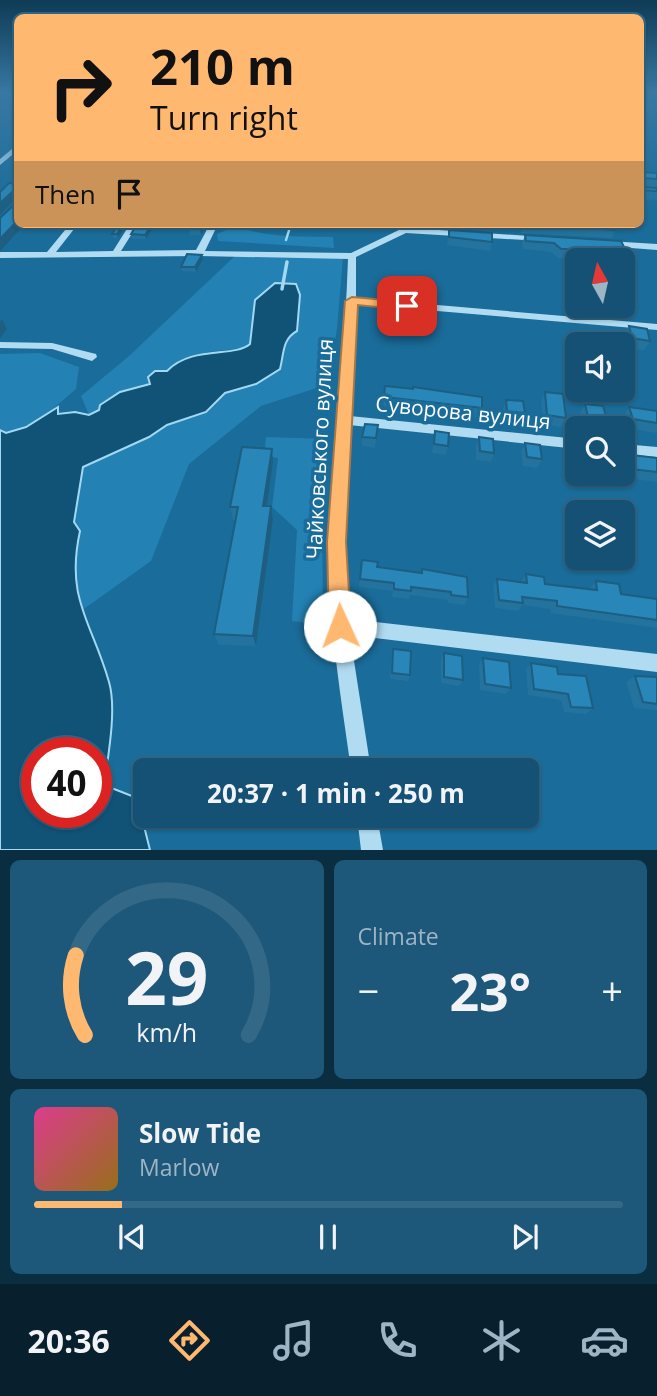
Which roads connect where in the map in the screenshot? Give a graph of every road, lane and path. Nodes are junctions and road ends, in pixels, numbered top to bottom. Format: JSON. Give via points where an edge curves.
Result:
{"nodes":[{"id":1,"x":14,"y":150,"type":"edge"},
{"id":2,"x":0,"y":163,"type":"edge"},
{"id":3,"x":71,"y":228,"type":"edge"},
{"id":4,"x":132,"y":228,"type":"edge"},
{"id":5,"x":212,"y":228,"type":"edge"},
{"id":6,"x":404,"y":228,"type":"edge"},
{"id":7,"x":417,"y":228,"type":"edge"},
{"id":8,"x":551,"y":240,"type":"edge"},
{"id":9,"x":604,"y":244,"type":"edge"},
{"id":10,"x":657,"y":247,"type":"edge"},
{"id":11,"x":51,"y":253,"type":"junction"},
{"id":12,"x":116,"y":253,"type":"junction"},
{"id":13,"x":199,"y":253,"type":"junction"},
{"id":14,"x":0,"y":255,"type":"edge"},
{"id":15,"x":352,"y":256,"type":"junction"},
{"id":16,"x":352,"y":301,"type":"junction"},
{"id":17,"x":657,"y":327,"type":"edge"},
{"id":18,"x":0,"y":345,"type":"edge"},
{"id":19,"x":92,"y":357,"type":"dead end"},
{"id":20,"x":345,"y":420,"type":"junction"},
{"id":21,"x":565,"y":443,"type":"edge"},
{"id":22,"x":635,"y":450,"type":"edge"},
{"id":23,"x":657,"y":453,"type":"edge"},
{"id":24,"x":340,"y":626,"type":"junction"},
{"id":25,"x":657,"y":663,"type":"edge"},
{"id":26,"x":359,"y":758,"type":"edge"},
{"id":27,"x":369,"y":828,"type":"edge"},
{"id":28,"x":372,"y":850,"type":"edge"}],
"edges":[{"from":1,"to":2,"type":"street"},
{"from":3,"to":11,"type":"street"},
{"from":4,"to":12,"type":"street"},
{"from":5,"to":13,"type":"street"},
{"from":6,"to":15,"type":"street"},
{"from":7,"to":8,"type":"street"},
{"from":9,"to":10,"type":"street"},
{"from":11,"to":12,"type":"street"},
{"from":11,"to":14,"type":"street"},
{"from":12,"to":13,"type":"street"},
{"from":13,"to":15,"type":"street"},
{"from":15,"to":16,"type":"street","name":"Чайковського вулиця"},
{"from":16,"to":17,"type":"street"},
{"from":16,"to":20,"type":"street","name":"Чайковського вулиця"},
{"from":18,"to":19,"type":"street","via":[[52,346]]},
{"from":20,"to":21,"type":"street","name":"Суворова вулиця"},
{"from":20,"to":24,"type":"street","name":"Чайковського вулиця","via":[[337,542]]},
{"from":22,"to":23,"type":"street"},
{"from":24,"to":25,"type":"street"},
{"from":24,"to":26,"type":"street","name":"Чайковського вулиця"},
{"from":27,"to":28,"type":"street"}]}
